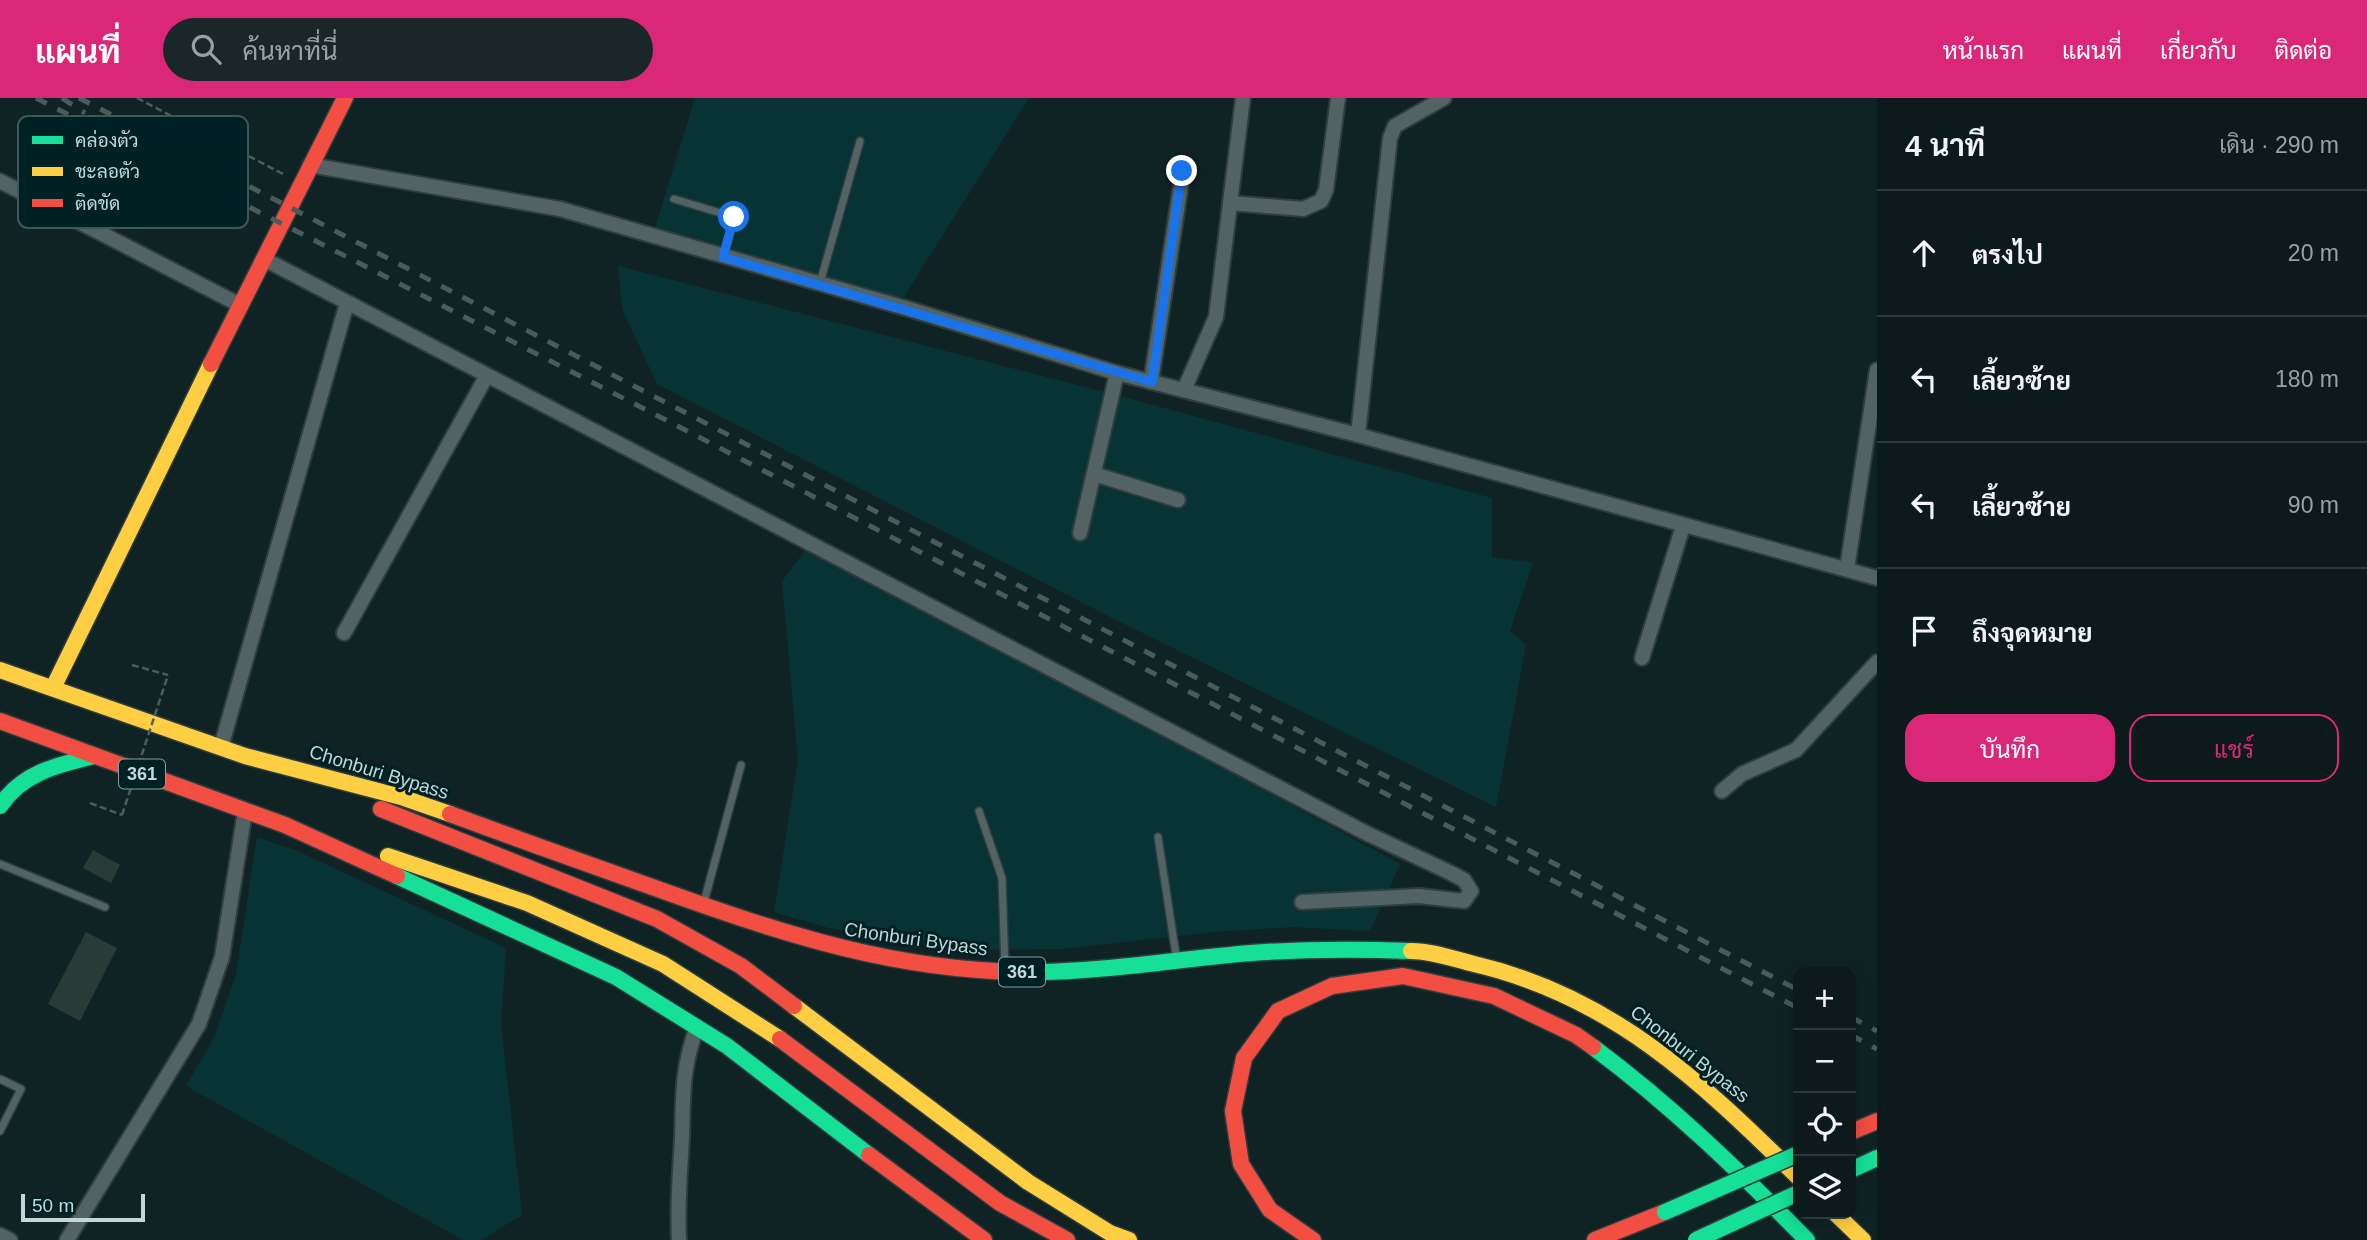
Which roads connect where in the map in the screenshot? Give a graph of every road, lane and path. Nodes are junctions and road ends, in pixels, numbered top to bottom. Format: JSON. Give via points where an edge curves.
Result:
{"nodes":[{"id":1,"x":137,"y":98,"type":"edge"},
{"id":2,"x":345,"y":98,"type":"edge"},
{"id":3,"x":1243,"y":98,"type":"edge"},
{"id":4,"x":1338,"y":98,"type":"edge"},
{"id":5,"x":1444,"y":98,"type":"edge"},
{"id":6,"x":172,"y":116,"type":"edge"},
{"id":7,"x":860,"y":141,"type":"dead end"},
{"id":8,"x":248,"y":156,"type":"edge"},
{"id":9,"x":310,"y":165,"type":"junction"},
{"id":10,"x":1182,"y":171,"type":"dead end"},
{"id":11,"x":0,"y":181,"type":"edge"},
{"id":12,"x":300,"y":183,"type":"junction"},
{"id":13,"x":18,"y":190,"type":"edge"},
{"id":14,"x":674,"y":198,"type":"dead end"},
{"id":15,"x":1230,"y":203,"type":"junction"},
{"id":16,"x":91,"y":228,"type":"edge"},
{"id":17,"x":723,"y":257,"type":"junction"},
{"id":18,"x":264,"y":259,"type":"junction"},
{"id":19,"x":820,"y":284,"type":"junction"},
{"id":20,"x":347,"y":303,"type":"junction"},
{"id":21,"x":240,"y":305,"type":"junction"},
{"id":22,"x":1877,"y":370,"type":"edge"},
{"id":23,"x":1117,"y":373,"type":"junction"},
{"id":24,"x":486,"y":377,"type":"junction"},
{"id":25,"x":1152,"y":382,"type":"junction"},
{"id":26,"x":1184,"y":390,"type":"junction"},
{"id":27,"x":1874,"y":406,"type":"edge"},
{"id":28,"x":1358,"y":435,"type":"junction"},
{"id":29,"x":1094,"y":474,"type":"junction"},
{"id":30,"x":1178,"y":500,"type":"dead end"},
{"id":31,"x":1682,"y":526,"type":"junction"},
{"id":32,"x":1080,"y":533,"type":"dead end"},
{"id":33,"x":1847,"y":569,"type":"junction"},
{"id":34,"x":1877,"y":578,"type":"edge"},
{"id":35,"x":344,"y":633,"type":"dead end"},
{"id":36,"x":1642,"y":658,"type":"dead end"},
{"id":37,"x":1877,"y":662,"type":"edge"},
{"id":38,"x":132,"y":665,"type":"dead end"},
{"id":39,"x":0,"y":670,"type":"edge"},
{"id":40,"x":53,"y":688,"type":"junction"},
{"id":41,"x":0,"y":721,"type":"edge"},
{"id":42,"x":220,"y":747,"type":"junction"},
{"id":43,"x":94,"y":756,"type":"junction"},
{"id":44,"x":246,"y":756,"type":"junction"},
{"id":45,"x":741,"y":765,"type":"dead end"},
{"id":46,"x":1722,"y":791,"type":"dead end"},
{"id":47,"x":90,"y":803,"type":"dead end"},
{"id":48,"x":0,"y":807,"type":"edge"},
{"id":49,"x":245,"y":811,"type":"junction"},
{"id":50,"x":979,"y":811,"type":"dead end"},
{"id":51,"x":285,"y":825,"type":"junction"},
{"id":52,"x":1158,"y":837,"type":"dead end"},
{"id":53,"x":0,"y":864,"type":"edge"},
{"id":54,"x":1302,"y":902,"type":"dead end"},
{"id":55,"x":703,"y":906,"type":"junction"},
{"id":56,"x":105,"y":907,"type":"dead end"},
{"id":57,"x":1177,"y":963,"type":"junction"},
{"id":58,"x":1005,"y":972,"type":"junction"},
{"id":59,"x":697,"y":1027,"type":"junction"},
{"id":60,"x":0,"y":1079,"type":"edge"},
{"id":61,"x":1877,"y":1121,"type":"edge"},
{"id":62,"x":1856,"y":1130,"type":"edge"},
{"id":63,"x":0,"y":1131,"type":"edge"},
{"id":64,"x":1793,"y":1156,"type":"edge"},
{"id":65,"x":1877,"y":1158,"type":"edge"},
{"id":66,"x":1856,"y":1168,"type":"edge"},
{"id":67,"x":1793,"y":1172,"type":"edge"},
{"id":68,"x":1793,"y":1196,"type":"edge"},
{"id":69,"x":1841,"y":1219,"type":"edge"},
{"id":70,"x":0,"y":1235,"type":"edge"},
{"id":71,"x":10,"y":1240,"type":"edge"},
{"id":72,"x":67,"y":1240,"type":"edge"},
{"id":73,"x":680,"y":1240,"type":"edge"},
{"id":74,"x":984,"y":1240,"type":"edge"},
{"id":75,"x":1068,"y":1240,"type":"edge"},
{"id":76,"x":1129,"y":1240,"type":"edge"},
{"id":77,"x":1313,"y":1240,"type":"edge"},
{"id":78,"x":1595,"y":1240,"type":"edge"},
{"id":79,"x":1696,"y":1240,"type":"edge"},
{"id":80,"x":1807,"y":1240,"type":"edge"},
{"id":81,"x":1863,"y":1240,"type":"edge"}],
"edges":[{"from":1,"to":6,"type":"path"},
{"from":2,"to":9,"type":"main road"},
{"from":3,"to":15,"type":"street"},
{"from":4,"to":15,"type":"street","via":[[1321,201],[1303,209]]},
{"from":5,"to":28,"type":"street","via":[[1395,126],[1390,138]]},
{"from":7,"to":19,"type":"lane"},
{"from":8,"to":12,"type":"path"},
{"from":9,"to":12,"type":"main road"},
{"from":9,"to":17,"type":"street","via":[[560,209]]},
{"from":10,"to":25,"type":"street"},
{"from":11,"to":13,"type":"street"},
{"from":12,"to":18,"type":"main road"},
{"from":14,"to":17,"type":"lane","via":[[734,217]]},
{"from":15,"to":26,"type":"street","via":[[1216,317]]},
{"from":16,"to":21,"type":"street"},
{"from":17,"to":19,"type":"street"},
{"from":18,"to":20,"type":"street"},
{"from":18,"to":21,"type":"main road"},
{"from":19,"to":23,"type":"street"},
{"from":20,"to":24,"type":"street"},
{"from":20,"to":42,"type":"street"},
{"from":21,"to":40,"type":"main road"},
{"from":22,"to":27,"type":"street"},
{"from":23,"to":25,"type":"street"},
{"from":23,"to":29,"type":"street"},
{"from":24,"to":35,"type":"street"},
{"from":24,"to":54,"type":"street","via":[[1366,834],[1451,873],[1471,891],[1464,901],[1419,897]]},
{"from":25,"to":26,"type":"street"},
{"from":26,"to":28,"type":"street"},
{"from":27,"to":33,"type":"street"},
{"from":28,"to":31,"type":"street"},
{"from":29,"to":30,"type":"street"},
{"from":29,"to":32,"type":"street"},
{"from":31,"to":33,"type":"street"},
{"from":31,"to":36,"type":"street"},
{"from":33,"to":34,"type":"street"},
{"from":37,"to":46,"type":"street","via":[[1796,750],[1742,774]]},
{"from":38,"to":47,"type":"path","bridge":true,"via":[[168,675],[122,815]]},
{"from":39,"to":40,"type":"main road","name":"Chonburi Bypass","number":"361"},
{"from":40,"to":42,"type":"main road","name":"Chonburi Bypass","number":"361"},
{"from":41,"to":43,"type":"main road","number":"361"},
{"from":42,"to":44,"type":"main road","name":"Chonburi Bypass","number":"361"},
{"from":43,"to":48,"type":"main road","via":[[32,776],[16,786]]},
{"from":43,"to":49,"type":"main road","number":"361"},
{"from":44,"to":55,"type":"main road","name":"Chonburi Bypass","number":"361","via":[[401,797]]},
{"from":44,"to":76,"type":"main road","via":[[657,919],[741,966],[1028,1182]]},
{"from":45,"to":55,"type":"lane"},
{"from":49,"to":51,"type":"main road","number":"361"},
{"from":49,"to":72,"type":"street","via":[[222,957],[199,1024]]},
{"from":50,"to":58,"type":"lane","via":[[1002,878]]},
{"from":51,"to":59,"type":"main road","number":"361","via":[[616,977]]},
{"from":51,"to":75,"type":"main road","via":[[527,904],[663,964],[795,1048],[1000,1203]]},
{"from":52,"to":57,"type":"lane"},
{"from":53,"to":56,"type":"lane"},
{"from":55,"to":58,"type":"main road","name":"Chonburi Bypass","number":"361","via":[[834,948],[918,964]]},
{"from":57,"to":58,"type":"main road","name":"Chonburi Bypass","number":"361"},
{"from":57,"to":67,"type":"main road","name":"Chonburi Bypass","number":"361","via":[[1337,948],[1420,951],[1519,974],[1628,1027],[1719,1099]]},
{"from":59,"to":73,"type":"street","via":[[686,1057],[681,1094],[676,1199]]},
{"from":59,"to":74,"type":"main road","number":"361"},
{"from":60,"to":63,"type":"lane","via":[[21,1089]]},
{"from":61,"to":62,"type":"main road"},
{"from":64,"to":78,"type":"main road","bridge":true},
{"from":65,"to":66,"type":"main road"},
{"from":68,"to":79,"type":"main road","bridge":true},
{"from":69,"to":81,"type":"main road"},
{"from":70,"to":71,"type":"street"},
{"from":77,"to":80,"type":"main road","via":[[1270,1210],[1241,1164],[1233,1111],[1244,1058],[1278,1011],[1332,986],[1403,976],[1494,996],[1576,1035],[1646,1087],[1717,1149]]}]}
